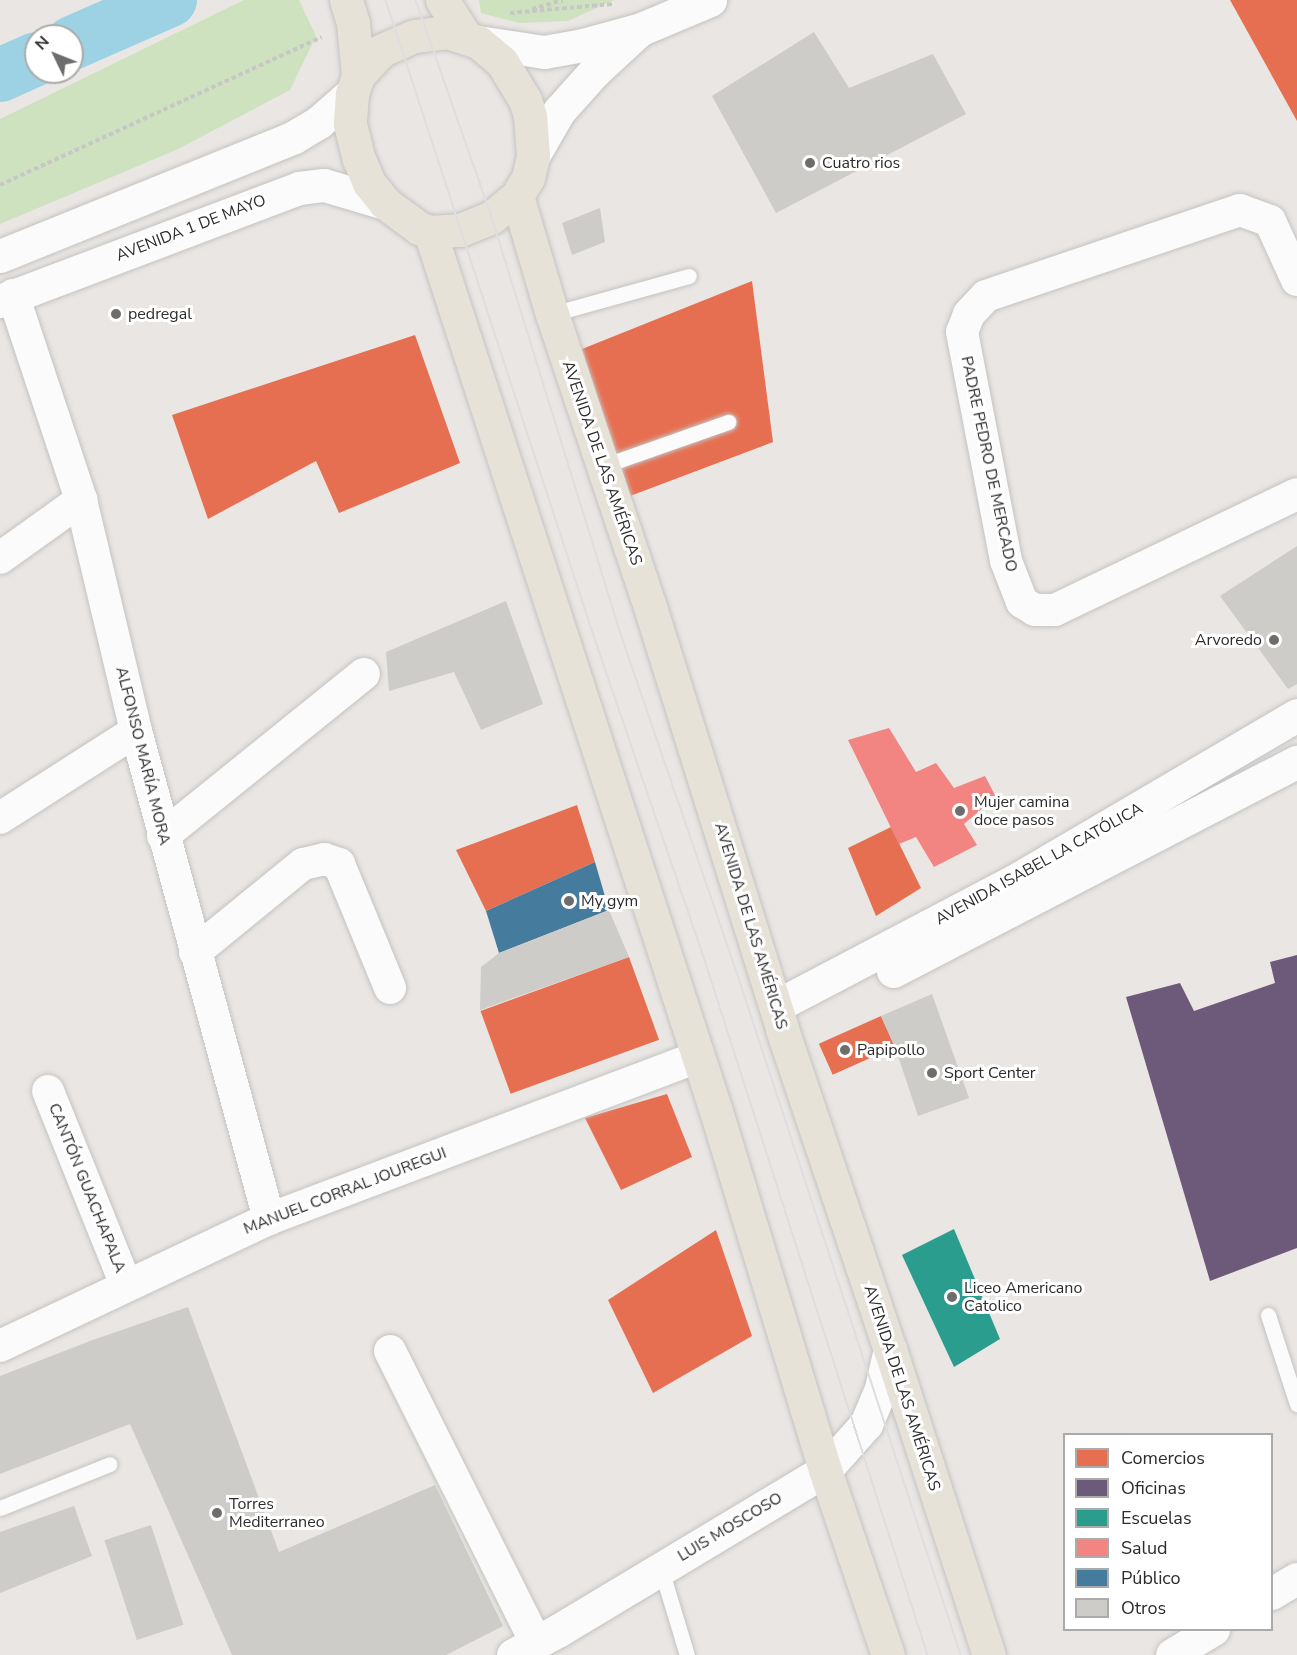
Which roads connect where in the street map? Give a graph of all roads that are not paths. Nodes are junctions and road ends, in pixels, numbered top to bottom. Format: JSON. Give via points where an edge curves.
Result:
{"nodes":[{"id":1,"x":442,"y":0,"type":"edge"},
{"id":2,"x":710,"y":0,"type":"edge"},
{"id":3,"x":349,"y":11,"type":"edge"},
{"id":4,"x":641,"y":28,"type":"junction"},
{"id":5,"x":472,"y":39,"type":"junction"},
{"id":6,"x":355,"y":85,"type":"junction"},
{"id":7,"x":532,"y":156,"type":"junction"},
{"id":8,"x":517,"y":196,"type":"junction"},
{"id":9,"x":385,"y":203,"type":"junction"},
{"id":10,"x":430,"y":232,"type":"junction"},
{"id":11,"x":0,"y":256,"type":"edge"},
{"id":12,"x":1294,"y":261,"type":"edge"},
{"id":13,"x":689,"y":276,"type":"dead end"},
{"id":14,"x":7,"y":298,"type":"edge"},
{"id":15,"x":552,"y":314,"type":"junction"},
{"id":16,"x":728,"y":422,"type":"dead end"},
{"id":17,"x":603,"y":466,"type":"junction"},
{"id":18,"x":1297,"y":495,"type":"edge"},
{"id":19,"x":81,"y":500,"type":"junction"},
{"id":20,"x":0,"y":558,"type":"edge"},
{"id":21,"x":364,"y":674,"type":"dead end"},
{"id":22,"x":1297,"y":715,"type":"edge"},
{"id":23,"x":136,"y":731,"type":"junction"},
{"id":24,"x":1297,"y":762,"type":"edge"},
{"id":25,"x":0,"y":818,"type":"edge"},
{"id":26,"x":164,"y":836,"type":"junction"},
{"id":27,"x":195,"y":952,"type":"junction"},
{"id":28,"x":390,"y":988,"type":"dead end"},
{"id":29,"x":779,"y":1018,"type":"junction"},
{"id":30,"x":698,"y":1057,"type":"junction"},
{"id":31,"x":48,"y":1091,"type":"dead end"},
{"id":32,"x":269,"y":1219,"type":"junction"},
{"id":33,"x":126,"y":1285,"type":"junction"},
{"id":34,"x":1268,"y":1316,"type":"dead end"},
{"id":35,"x":0,"y":1346,"type":"edge"},
{"id":36,"x":890,"y":1349,"type":"junction"},
{"id":37,"x":390,"y":1351,"type":"dead end"},
{"id":38,"x":1297,"y":1404,"type":"edge"},
{"id":39,"x":110,"y":1464,"type":"dead end"},
{"id":40,"x":825,"y":1470,"type":"junction"},
{"id":41,"x":0,"y":1508,"type":"edge"},
{"id":42,"x":661,"y":1569,"type":"junction"},
{"id":43,"x":1297,"y":1579,"type":"edge"},
{"id":44,"x":1273,"y":1593,"type":"edge"},
{"id":45,"x":1211,"y":1631,"type":"edge"},
{"id":46,"x":525,"y":1649,"type":"edge"},
{"id":47,"x":687,"y":1655,"type":"edge"},
{"id":48,"x":888,"y":1655,"type":"edge"},
{"id":49,"x":989,"y":1655,"type":"edge"},
{"id":50,"x":1172,"y":1655,"type":"edge"}],
"edges":[{"from":1,"to":5,"type":"main road"},
{"from":2,"to":4,"type":"main road"},
{"from":3,"to":6,"type":"main road"},
{"from":4,"to":5,"type":"main road","via":[[544,52]]},
{"from":4,"to":7,"type":"main road","via":[[559,111]]},
{"from":5,"to":6,"type":"main road","via":[[429,32],[400,41],[381,51]]},
{"from":5,"to":7,"type":"main road","via":[[502,62],[525,100]]},
{"from":6,"to":9,"type":"main road","via":[[350,124],[369,183]]},
{"from":6,"to":11,"type":"main road","via":[[319,122],[294,137]]},
{"from":7,"to":8,"type":"main road","via":[[528,178]]},
{"from":8,"to":10,"type":"main road","via":[[477,225]]},
{"from":8,"to":15,"type":"main road","name":"AVENIDA DE LAS AMÉRICAS"},
{"from":9,"to":10,"type":"main road","via":[[410,223]]},
{"from":9,"to":14,"type":"main road","name":"AVENIDA 1 DE MAYO","via":[[324,185],[299,188]]},
{"from":10,"to":30,"type":"main road"},
{"from":12,"to":18,"type":"street","name":"PADRE PEDRO DE MERCADO","via":[[1270,221],[1240,210],[986,296],[969,314],[962,332],[1006,561],[1022,602],[1035,610],[1055,610]]},
{"from":13,"to":15,"type":"lane"},
{"from":14,"to":19,"type":"street","name":"ALFONSO MARÍA MORA"},
{"from":15,"to":17,"type":"main road","name":"AVENIDA DE LAS AMÉRICAS"},
{"from":16,"to":17,"type":"lane"},
{"from":17,"to":29,"type":"main road","name":"AVENIDA DE LAS AMÉRICAS"},
{"from":19,"to":20,"type":"street"},
{"from":19,"to":23,"type":"street","name":"ALFONSO MARÍA MORA"},
{"from":21,"to":26,"type":"street"},
{"from":22,"to":29,"type":"main road","name":"AVENIDA ISABEL LA CATÓLICA"},
{"from":23,"to":25,"type":"street"},
{"from":23,"to":26,"type":"street","name":"ALFONSO MARÍA MORA"},
{"from":24,"to":29,"type":"main road","name":"AVENIDA ISABEL LA CATÓLICA"},
{"from":26,"to":27,"type":"street","name":"ALFONSO MARÍA MORA"},
{"from":27,"to":28,"type":"street","via":[[303,864],[324,859],[339,864]]},
{"from":27,"to":32,"type":"street","name":"ALFONSO MARÍA MORA"},
{"from":29,"to":36,"type":"main road","name":"AVENIDA DE LAS AMÉRICAS"},
{"from":30,"to":32,"type":"street","name":"MANUEL CORRAL JOUREGUI"},
{"from":30,"to":40,"type":"main road"},
{"from":31,"to":33,"type":"street","name":"CANTÓN GUACHAPALA"},
{"from":32,"to":33,"type":"street","name":"MANUEL CORRAL JOUREGUI"},
{"from":33,"to":35,"type":"street","name":"MANUEL CORRAL JOUREGUI"},
{"from":34,"to":38,"type":"lane"},
{"from":36,"to":40,"type":"main road","name":"LUIS MOSCOSO","via":[[881,1388],[866,1424]]},
{"from":36,"to":49,"type":"main road","name":"AVENIDA DE LAS AMÉRICAS"},
{"from":37,"to":46,"type":"street"},
{"from":39,"to":41,"type":"lane"},
{"from":40,"to":42,"type":"main road","name":"LUIS MOSCOSO"},
{"from":40,"to":48,"type":"main road"},
{"from":42,"to":46,"type":"main road","name":"LUIS MOSCOSO"},
{"from":42,"to":47,"type":"lane"},
{"from":43,"to":44,"type":"street"},
{"from":45,"to":50,"type":"street"}]}
